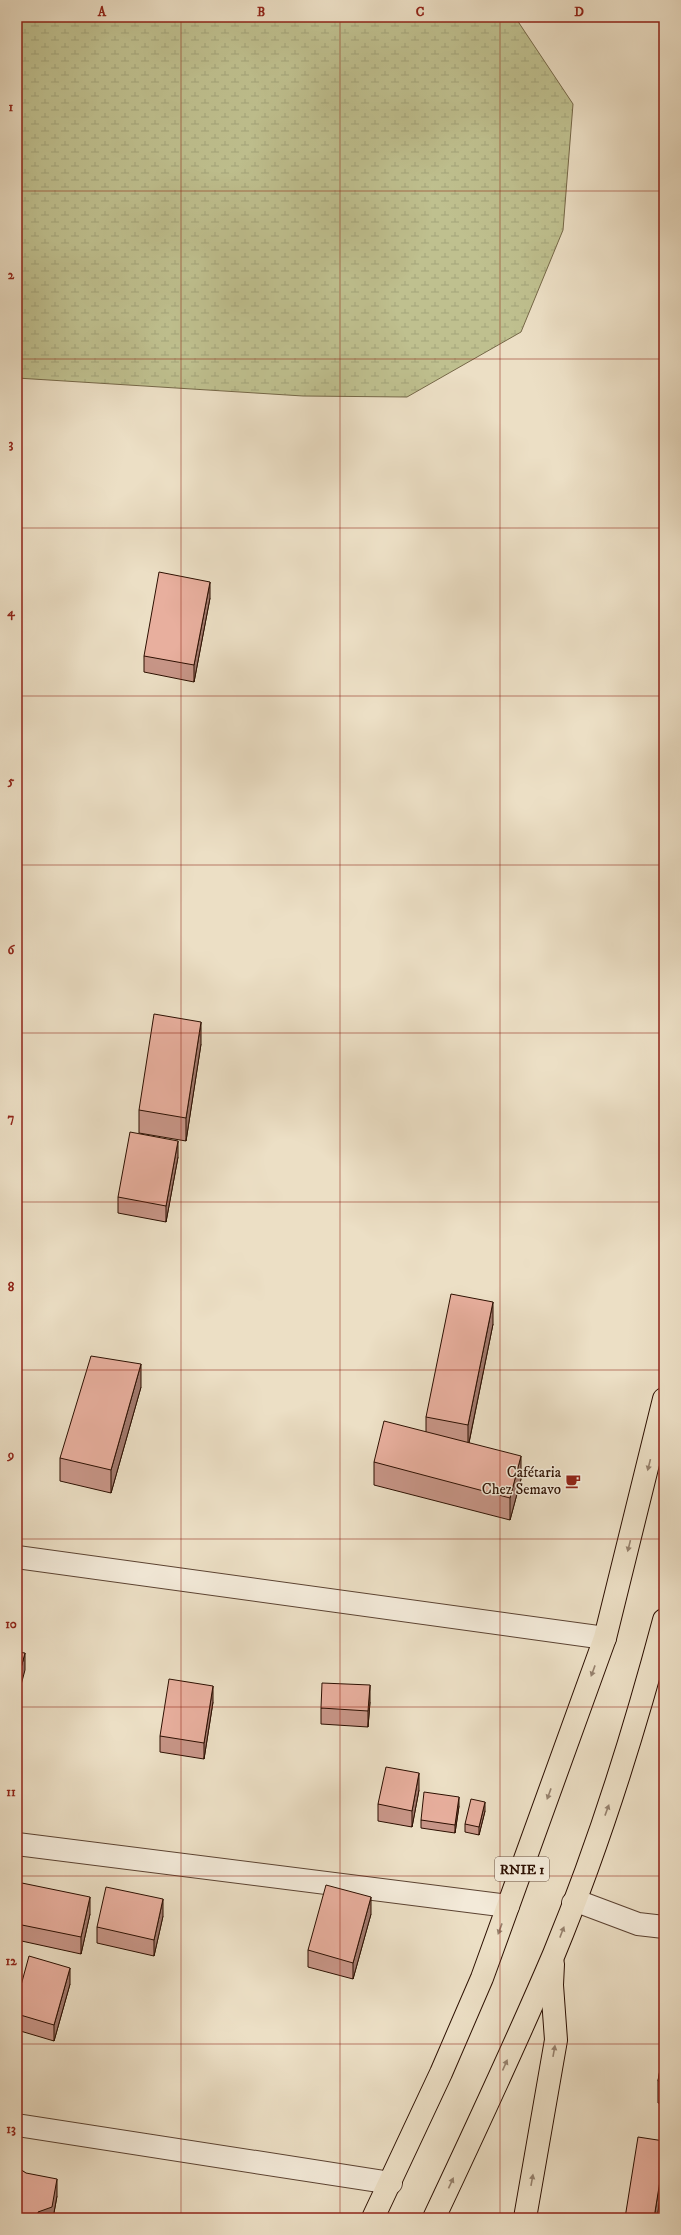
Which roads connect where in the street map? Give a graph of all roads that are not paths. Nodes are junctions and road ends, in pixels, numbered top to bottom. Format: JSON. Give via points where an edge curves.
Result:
{"nodes":[{"id":1,"x":664,"y":1399,"type":"edge"},
{"id":2,"x":17,"y":1557,"type":"edge"},
{"id":3,"x":664,"y":1620,"type":"edge"},
{"id":4,"x":605,"y":1638,"type":"junction"},
{"id":5,"x":17,"y":1844,"type":"edge"},
{"id":6,"x":573,"y":1903,"type":"junction"},
{"id":7,"x":508,"y":1906,"type":"junction"},
{"id":8,"x":664,"y":1927,"type":"edge"},
{"id":9,"x":554,"y":1953,"type":"junction"},
{"id":10,"x":17,"y":2125,"type":"edge"},
{"id":11,"x":391,"y":2182,"type":"junction"},
{"id":12,"x":373,"y":2218,"type":"edge"},
{"id":13,"x":434,"y":2218,"type":"edge"},
{"id":14,"x":525,"y":2218,"type":"edge"}],
"edges":[{"from":1,"to":4,"type":"highway","number":"RNIE 1","one_way":true},
{"from":2,"to":4,"type":"street"},
{"from":6,"to":3,"type":"highway","one_way":true,"via":[[613,1794]]},
{"from":4,"to":7,"type":"highway","number":"RNIE 1","one_way":true},
{"from":5,"to":7,"type":"street"},
{"from":6,"to":8,"type":"street","via":[[582,1903],[638,1924]]},
{"from":9,"to":6,"type":"highway","one_way":true},
{"from":7,"to":11,"type":"highway","number":"RNIE 1","one_way":true,"via":[[482,1978]]},
{"from":13,"to":9,"type":"highway","one_way":true},
{"from":14,"to":9,"type":"highway","one_way":true,"via":[[556,2040],[552,1985]]},
{"from":10,"to":11,"type":"street"},
{"from":11,"to":12,"type":"highway","number":"RNIE 1"}]}
